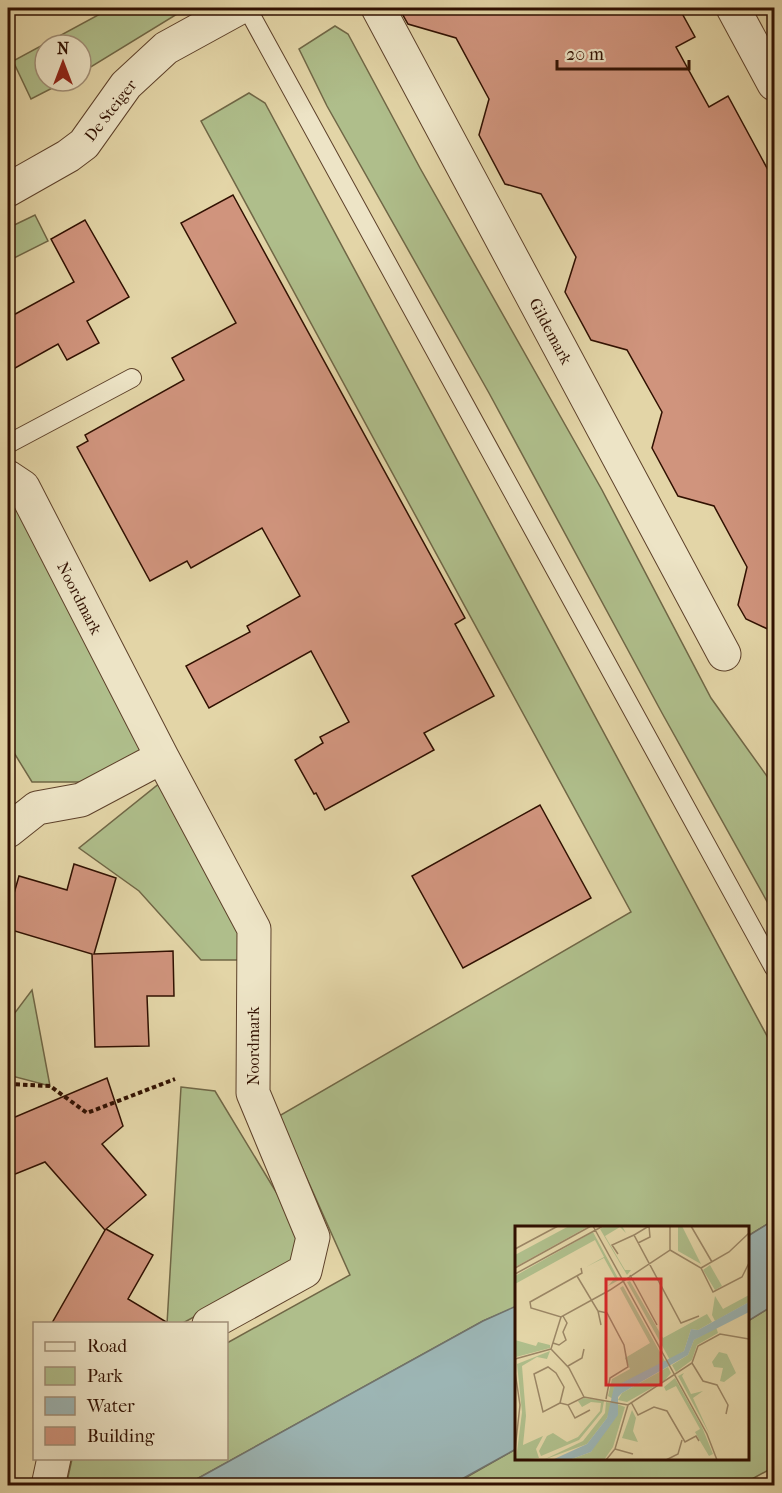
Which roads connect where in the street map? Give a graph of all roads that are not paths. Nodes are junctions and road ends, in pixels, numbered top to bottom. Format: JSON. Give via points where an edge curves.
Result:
{"nodes":[{"id":1,"x":239,"y":8,"type":"edge"},
{"id":2,"x":247,"y":8,"type":"edge"},
{"id":3,"x":378,"y":8,"type":"edge"},
{"id":4,"x":733,"y":8,"type":"edge"},
{"id":5,"x":774,"y":84,"type":"edge"},
{"id":6,"x":8,"y":190,"type":"edge"},
{"id":7,"x":132,"y":378,"type":"dead end"},
{"id":8,"x":8,"y":444,"type":"edge"},
{"id":9,"x":8,"y":477,"type":"edge"},
{"id":10,"x":724,"y":654,"type":"dead end"},
{"id":11,"x":162,"y":757,"type":"junction"},
{"id":12,"x":8,"y":831,"type":"edge"},
{"id":13,"x":774,"y":968,"type":"edge"},
{"id":14,"x":211,"y":1322,"type":"edge"},
{"id":15,"x":54,"y":1460,"type":"edge"},
{"id":16,"x":48,"y":1485,"type":"edge"}],
"edges":[{"from":1,"to":6,"type":"street","name":"De Steiger","via":[[166,48],[126,85],[84,144]]},
{"from":2,"to":13,"type":"lane"},
{"from":3,"to":10,"type":"street","name":"Gildemark"},
{"from":4,"to":5,"type":"street"},
{"from":7,"to":8,"type":"lane"},
{"from":9,"to":11,"type":"street","name":"Noordmark","via":[[23,488]]},
{"from":11,"to":12,"type":"street","via":[[81,800],[37,808]]},
{"from":11,"to":14,"type":"street","name":"Noordmark","via":[[254,929],[253,1093],[313,1238],[305,1271]]},
{"from":15,"to":16,"type":"street"}]}
